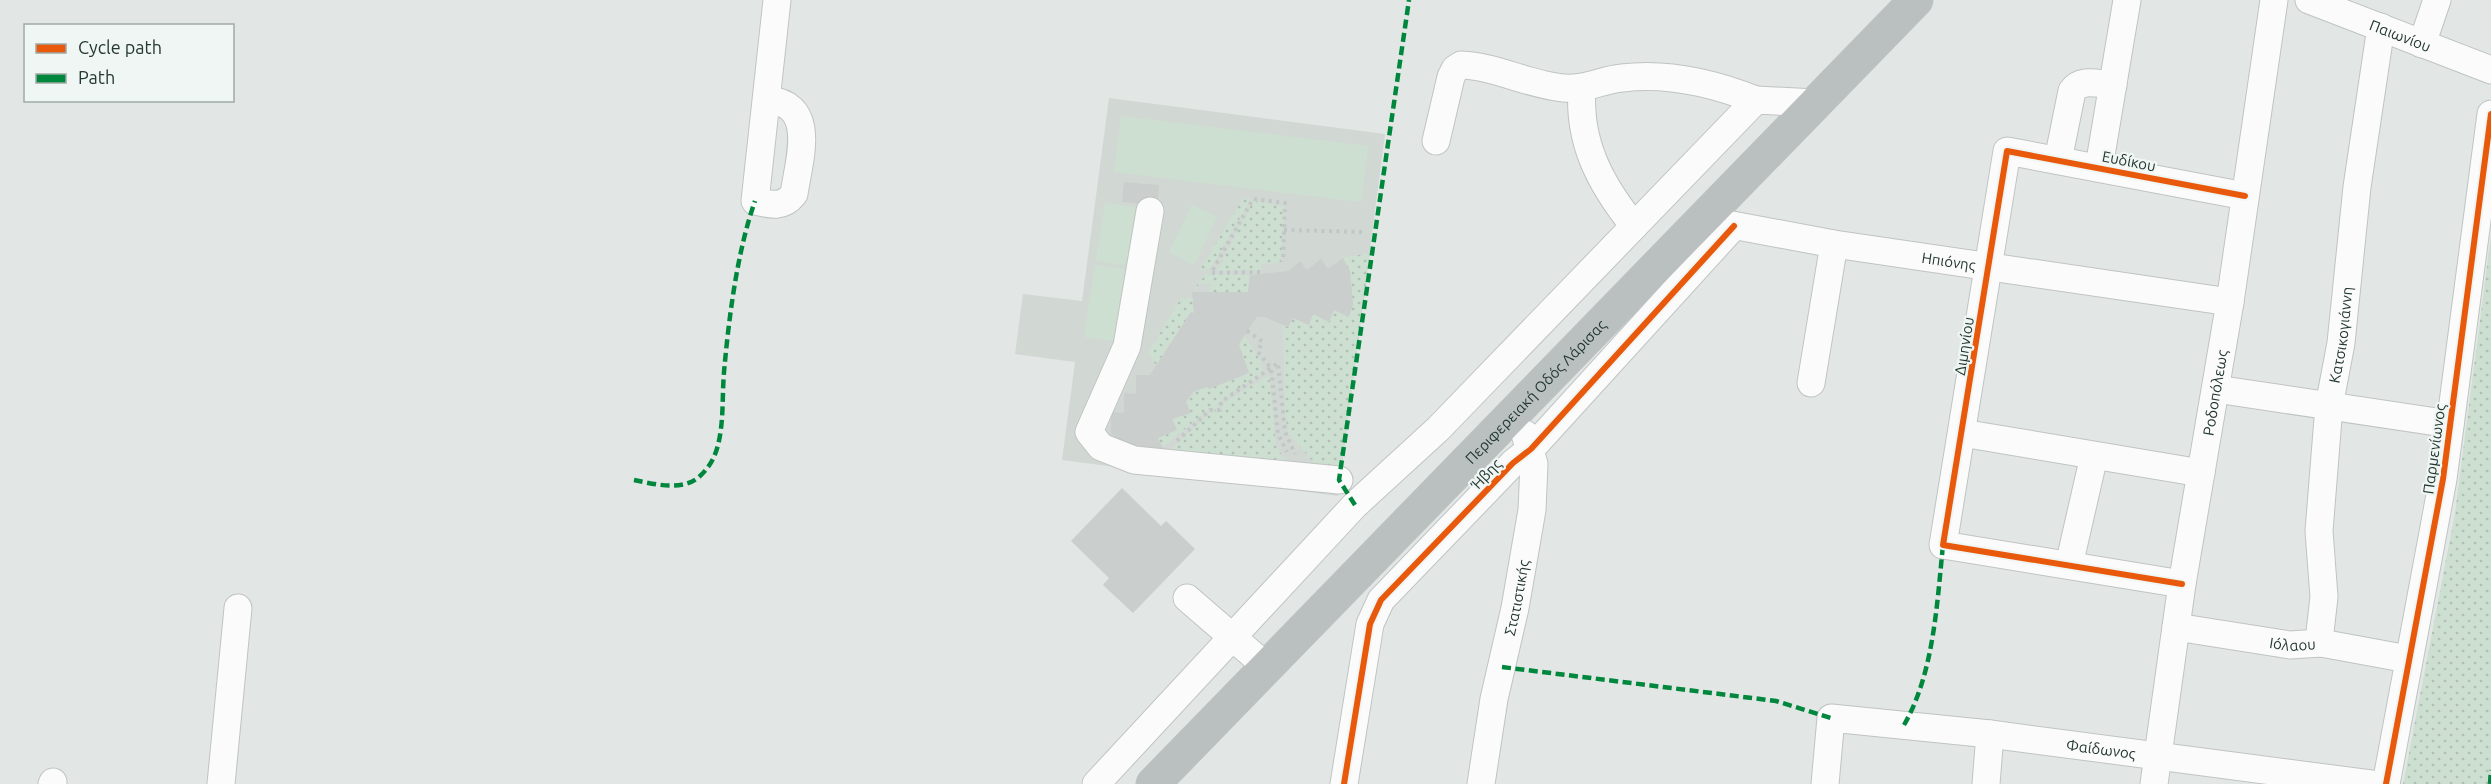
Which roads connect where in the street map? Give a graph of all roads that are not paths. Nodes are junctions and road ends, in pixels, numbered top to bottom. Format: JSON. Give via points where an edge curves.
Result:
{"nodes":[{"id":1,"x":777,"y":0,"type":"edge"},
{"id":2,"x":1916,"y":0,"type":"edge"},
{"id":3,"x":2127,"y":0,"type":"edge"},
{"id":4,"x":2274,"y":0,"type":"edge"},
{"id":5,"x":2309,"y":0,"type":"edge"},
{"id":6,"x":2437,"y":0,"type":"edge"},
{"id":7,"x":2381,"y":27,"type":"junction"},
{"id":8,"x":2422,"y":44,"type":"junction"},
{"id":9,"x":2491,"y":70,"type":"edge"},
{"id":10,"x":2113,"y":85,"type":"junction"},
{"id":11,"x":1582,"y":89,"type":"junction"},
{"id":12,"x":768,"y":100,"type":"junction"},
{"id":13,"x":1756,"y":100,"type":"junction"},
{"id":14,"x":1815,"y":103,"type":"junction"},
{"id":15,"x":2491,"y":114,"type":"edge"},
{"id":16,"x":1436,"y":141,"type":"dead end"},
{"id":17,"x":2007,"y":151,"type":"joint"},
{"id":18,"x":2058,"y":160,"type":"junction"},
{"id":19,"x":2099,"y":167,"type":"junction"},
{"id":20,"x":2245,"y":196,"type":"junction"},
{"id":21,"x":1150,"y":211,"type":"dead end"},
{"id":22,"x":1703,"y":218,"type":"junction"},
{"id":23,"x":1634,"y":226,"type":"junction"},
{"id":24,"x":1734,"y":226,"type":"junction"},
{"id":25,"x":1834,"y":243,"type":"junction"},
{"id":26,"x":1988,"y":265,"type":"junction"},
{"id":27,"x":2230,"y":302,"type":"junction"},
{"id":28,"x":1811,"y":383,"type":"dead end"},
{"id":29,"x":2216,"y":388,"type":"junction"},
{"id":30,"x":2329,"y":406,"type":"junction"},
{"id":31,"x":1516,"y":411,"type":"junction"},
{"id":32,"x":2450,"y":424,"type":"junction"},
{"id":33,"x":1962,"y":433,"type":"junction"},
{"id":34,"x":1531,"y":449,"type":"junction"},
{"id":35,"x":2094,"y":456,"type":"junction"},
{"id":36,"x":2201,"y":473,"type":"junction"},
{"id":37,"x":1318,"y":475,"type":"road end"},
{"id":38,"x":2069,"y":565,"type":"junction"},
{"id":39,"x":2182,"y":584,"type":"junction"},
{"id":40,"x":1187,"y":598,"type":"dead end"},
{"id":41,"x":238,"y":608,"type":"dead end"},
{"id":42,"x":2176,"y":627,"type":"junction"},
{"id":43,"x":1233,"y":636,"type":"junction"},
{"id":44,"x":2321,"y":643,"type":"junction"},
{"id":45,"x":2408,"y":659,"type":"junction"},
{"id":46,"x":1267,"y":667,"type":"junction"},
{"id":47,"x":1990,"y":734,"type":"junction"},
{"id":48,"x":2159,"y":755,"type":"junction"},
{"id":49,"x":220,"y":784,"type":"edge"},
{"id":50,"x":1096,"y":784,"type":"edge"},
{"id":51,"x":1153,"y":784,"type":"edge"},
{"id":52,"x":1344,"y":784,"type":"edge"},
{"id":53,"x":1481,"y":784,"type":"edge"},
{"id":54,"x":1825,"y":784,"type":"edge"},
{"id":55,"x":1986,"y":784,"type":"edge"},
{"id":56,"x":2154,"y":784,"type":"edge"},
{"id":57,"x":2371,"y":784,"type":"edge"},
{"id":58,"x":2386,"y":784,"type":"edge"}],
"edges":[{"from":1,"to":12,"type":"street"},
{"from":2,"to":14,"type":"highway","name":"Περιφερειακή Οδός Λάρισας"},
{"from":3,"to":10,"type":"street"},
{"from":4,"to":20,"type":"street","name":"Ροδοπόλεως"},
{"from":5,"to":7,"type":"street","name":"Παιωνίου"},
{"from":6,"to":8,"type":"street"},
{"from":7,"to":8,"type":"street","name":"Παιωνίου"},
{"from":7,"to":30,"type":"street","name":"Κατσικογιάννη","via":[[2357,187],[2341,343]]},
{"from":8,"to":9,"type":"street","name":"Παιωνίου"},
{"from":10,"to":18,"type":"street","via":[[2076,85]]},
{"from":10,"to":19,"type":"street"},
{"from":11,"to":13,"type":"street","via":[[1641,75],[1702,82]]},
{"from":11,"to":16,"type":"street","via":[[1461,65],[1451,76]]},
{"from":11,"to":23,"type":"street","via":[[1582,125],[1594,164],[1612,199]]},
{"from":12,"to":12,"type":"street","via":[[755,201],[778,206],[794,194],[802,128],[799,116],[784,104]]},
{"from":13,"to":14,"type":"street"},
{"from":13,"to":23,"type":"street"},
{"from":14,"to":22,"type":"highway","name":"Περιφερειακή Οδός Λάρισας"},
{"from":15,"to":32,"type":"street","name":"Παρμενίωνος"},
{"from":17,"to":18,"type":"street","name":"Ευδίκου"},
{"from":17,"to":26,"type":"street","name":"Διμηνίου"},
{"from":18,"to":19,"type":"street","name":"Ευδίκου"},
{"from":19,"to":20,"type":"street","name":"Ευδίκου"},
{"from":20,"to":27,"type":"street","name":"Ροδοπόλεως"},
{"from":21,"to":37,"type":"street","via":[[1126,346],[1089,432],[1101,447],[1134,460]]},
{"from":22,"to":24,"type":"street","name":"Ηπιόνης"},
{"from":22,"to":31,"type":"highway","name":"Περιφερειακή Οδός Λάρισας"},
{"from":23,"to":43,"type":"street","via":[[1438,429],[1355,505]]},
{"from":24,"to":25,"type":"street","name":"Ηπιόνης"},
{"from":24,"to":34,"type":"street","name":"Ήβης"},
{"from":25,"to":26,"type":"street","name":"Ηπιόνης"},
{"from":25,"to":28,"type":"street"},
{"from":26,"to":27,"type":"street","name":"Ηπιόνης"},
{"from":26,"to":33,"type":"street","name":"Διμηνίου"},
{"from":27,"to":29,"type":"street","name":"Ροδοπόλεως"},
{"from":29,"to":30,"type":"street"},
{"from":29,"to":36,"type":"street","name":"Ροδοπόλεως"},
{"from":30,"to":32,"type":"street"},
{"from":30,"to":44,"type":"street","name":"Κατσικογιάννη","via":[[2319,531],[2324,597]]},
{"from":31,"to":34,"type":"street","name":"Στατιστικής"},
{"from":31,"to":46,"type":"highway","name":"Περιφερειακή Οδός Λάρισας"},
{"from":32,"to":45,"type":"street","name":"Παρμενίωνος"},
{"from":33,"to":35,"type":"street"},
{"from":33,"to":38,"type":"street","name":"Διμηνίου","via":[[1943,545]]},
{"from":34,"to":52,"type":"street","name":"Ήβης","via":[[1381,600],[1370,624]]},
{"from":34,"to":53,"type":"street","name":"Στατιστικής","via":[[1535,483],[1528,534]]},
{"from":35,"to":36,"type":"street"},
{"from":35,"to":38,"type":"street"},
{"from":36,"to":39,"type":"street","name":"Ροδοπόλεως"},
{"from":38,"to":39,"type":"street"},
{"from":39,"to":42,"type":"street","name":"Ροδοπόλεως"},
{"from":40,"to":43,"type":"street"},
{"from":41,"to":49,"type":"street"},
{"from":42,"to":44,"type":"street","name":"Ιόλαου","via":[[2290,645]]},
{"from":42,"to":48,"type":"street","name":"Ροδοπόλεως"},
{"from":43,"to":46,"type":"street"},
{"from":43,"to":50,"type":"street"},
{"from":44,"to":45,"type":"street","name":"Ιόλαου"},
{"from":45,"to":58,"type":"street","name":"Παρμενίωνος"},
{"from":46,"to":51,"type":"highway","name":"Περιφερειακή Οδός Λάρισας"},
{"from":47,"to":48,"type":"street","name":"Φαίδωνος"},
{"from":47,"to":54,"type":"street","name":"Φαίδωνος","via":[[1831,718]]},
{"from":47,"to":55,"type":"street"},
{"from":48,"to":56,"type":"street","name":"Ροδοπόλεως"},
{"from":48,"to":57,"type":"street","name":"Φαίδωνος"}]}
